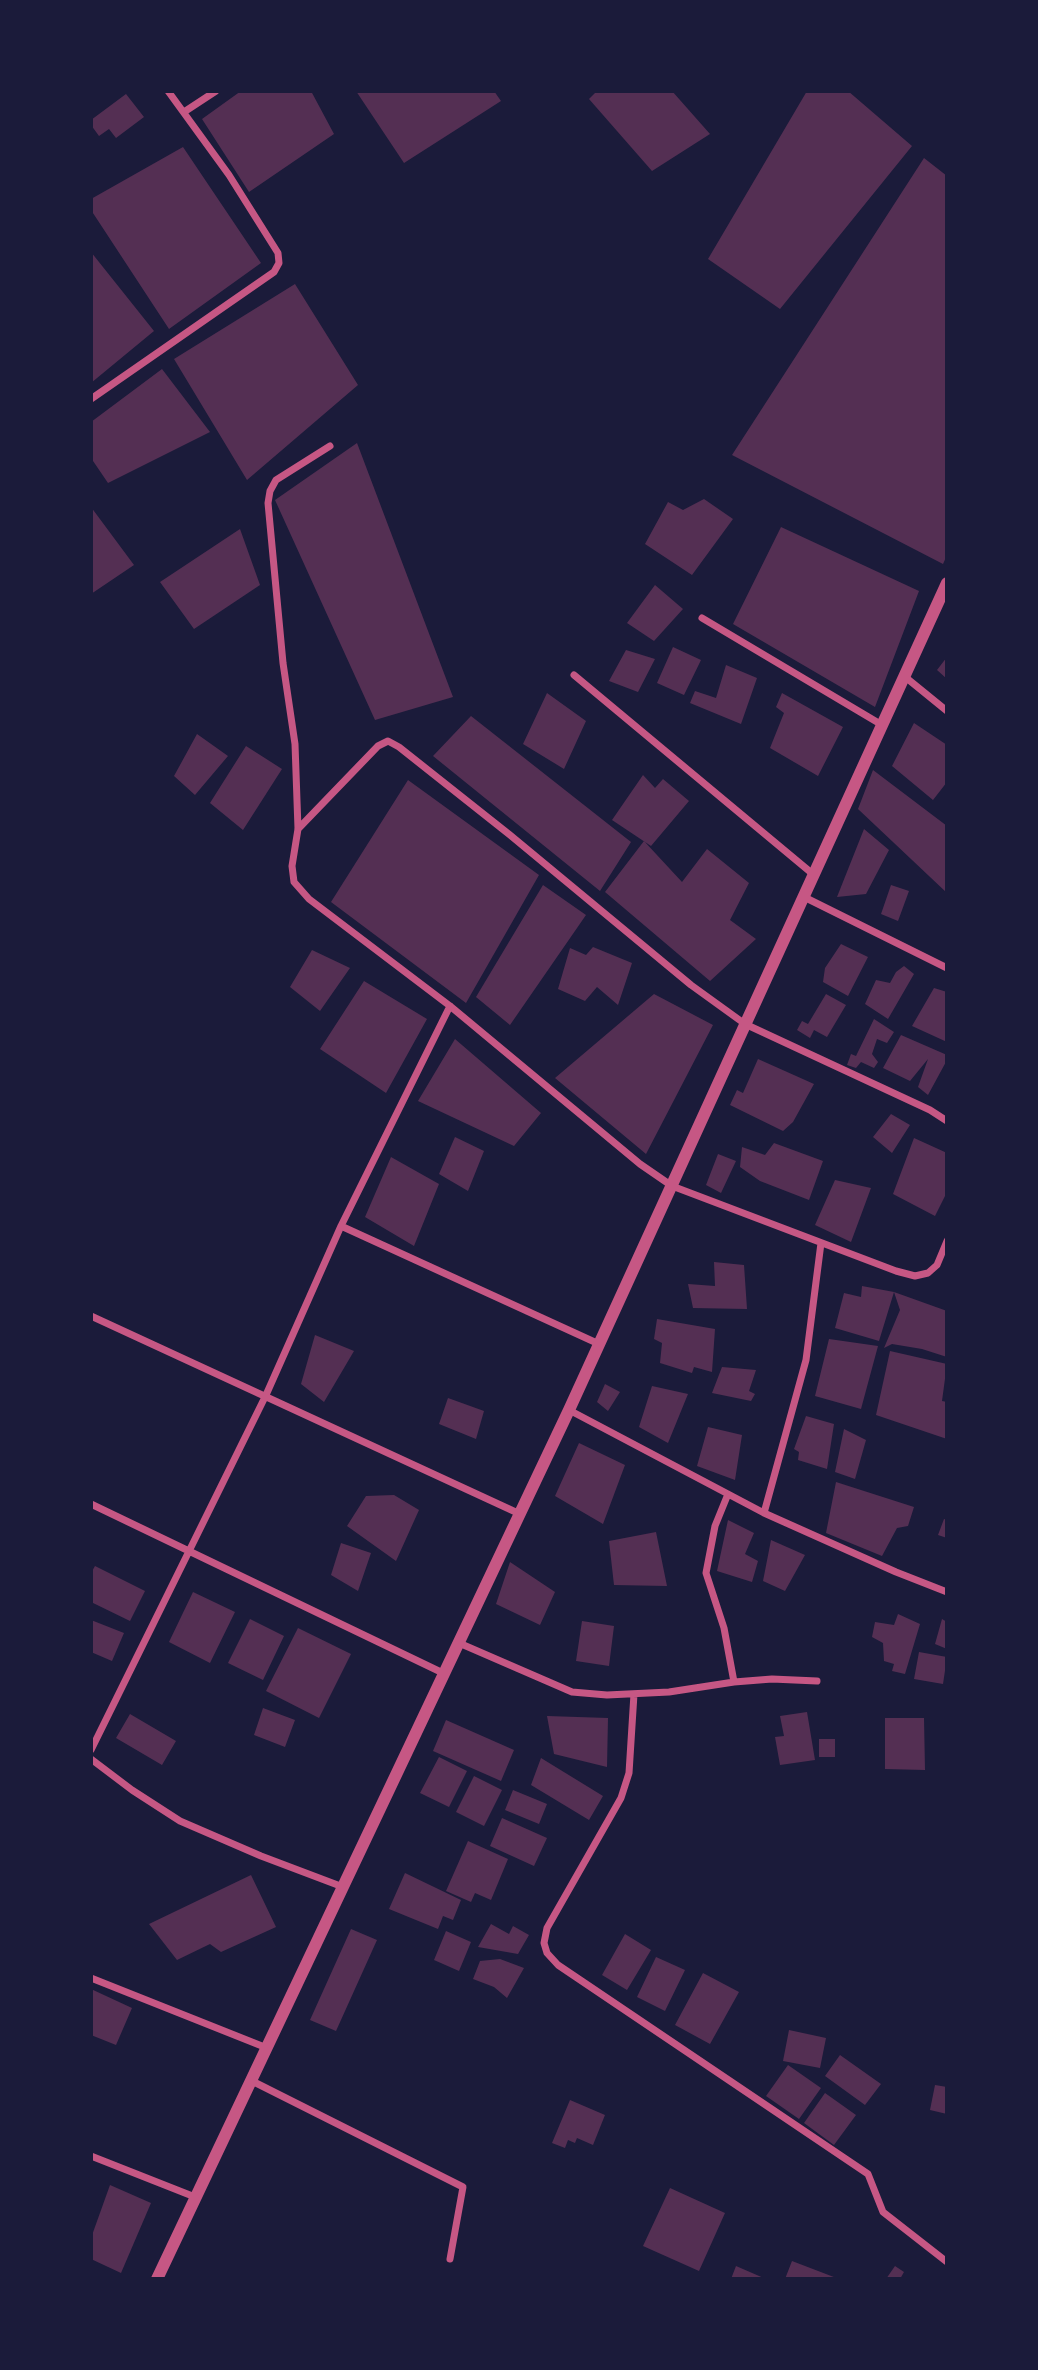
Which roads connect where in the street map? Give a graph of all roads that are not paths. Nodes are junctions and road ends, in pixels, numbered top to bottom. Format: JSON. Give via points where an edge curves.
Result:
{"nodes":[{"id":1,"x":168,"y":91,"type":"edge"},
{"id":2,"x":216,"y":91,"type":"edge"},
{"id":3,"x":184,"y":112,"type":"junction"},
{"id":4,"x":91,"y":399,"type":"edge"},
{"id":5,"x":330,"y":446,"type":"dead end"},
{"id":6,"x":947,"y":583,"type":"edge"},
{"id":7,"x":702,"y":618,"type":"dead end"},
{"id":8,"x":575,"y":675,"type":"dead end"},
{"id":9,"x":904,"y":676,"type":"junction"},
{"id":10,"x":947,"y":711,"type":"edge"},
{"id":11,"x":882,"y":725,"type":"junction"},
{"id":12,"x":298,"y":829,"type":"junction"},
{"id":13,"x":814,"y":874,"type":"junction"},
{"id":14,"x":804,"y":897,"type":"junction"},
{"id":15,"x":947,"y":968,"type":"edge"},
{"id":16,"x":450,"y":1006,"type":"junction"},
{"id":17,"x":746,"y":1024,"type":"junction"},
{"id":18,"x":947,"y":1121,"type":"edge"},
{"id":19,"x":672,"y":1186,"type":"junction"},
{"id":20,"x":341,"y":1226,"type":"junction"},
{"id":21,"x":947,"y":1241,"type":"edge"},
{"id":22,"x":821,"y":1243,"type":"junction"},
{"id":23,"x":91,"y":1315,"type":"edge"},
{"id":24,"x":599,"y":1344,"type":"junction"},
{"id":25,"x":266,"y":1395,"type":"junction"},
{"id":26,"x":569,"y":1410,"type":"junction"},
{"id":27,"x":728,"y":1494,"type":"junction"},
{"id":28,"x":91,"y":1504,"type":"edge"},
{"id":29,"x":764,"y":1513,"type":"junction"},
{"id":30,"x":520,"y":1514,"type":"junction"},
{"id":31,"x":188,"y":1550,"type":"junction"},
{"id":32,"x":947,"y":1592,"type":"edge"},
{"id":33,"x":459,"y":1643,"type":"junction"},
{"id":34,"x":445,"y":1674,"type":"junction"},
{"id":35,"x":817,"y":1681,"type":"dead end"},
{"id":36,"x":734,"y":1682,"type":"junction"},
{"id":37,"x":634,"y":1693,"type":"junction"},
{"id":38,"x":91,"y":1750,"type":"edge"},
{"id":39,"x":91,"y":1759,"type":"edge"},
{"id":40,"x":344,"y":1888,"type":"junction"},
{"id":41,"x":91,"y":1978,"type":"edge"},
{"id":42,"x":268,"y":2049,"type":"junction"},
{"id":43,"x":252,"y":2081,"type":"junction"},
{"id":44,"x":91,"y":2156,"type":"edge"},
{"id":45,"x":195,"y":2197,"type":"junction"},
{"id":46,"x":450,"y":2259,"type":"dead end"},
{"id":47,"x":947,"y":2262,"type":"edge"},
{"id":48,"x":157,"y":2279,"type":"edge"}],
"edges":[{"from":1,"to":3,"type":"street"},
{"from":2,"to":3,"type":"street"},
{"from":3,"to":4,"type":"street","via":[[278,253],[279,263],[274,272]]},
{"from":5,"to":12,"type":"street","via":[[276,480],[268,503],[282,663],[295,744]]},
{"from":6,"to":9,"type":"street"},
{"from":7,"to":11,"type":"street"},
{"from":8,"to":13,"type":"street"},
{"from":9,"to":10,"type":"street"},
{"from":9,"to":11,"type":"street"},
{"from":11,"to":13,"type":"street"},
{"from":12,"to":16,"type":"street","via":[[294,882],[309,900]]},
{"from":12,"to":17,"type":"street","via":[[388,741],[691,985]]},
{"from":13,"to":14,"type":"street"},
{"from":14,"to":15,"type":"street"},
{"from":14,"to":17,"type":"street"},
{"from":16,"to":19,"type":"street"},
{"from":16,"to":20,"type":"street"},
{"from":17,"to":18,"type":"street"},
{"from":17,"to":19,"type":"street"},
{"from":19,"to":22,"type":"street"},
{"from":19,"to":24,"type":"street"},
{"from":20,"to":24,"type":"street"},
{"from":20,"to":25,"type":"street"},
{"from":21,"to":22,"type":"street","via":[[937,1265],[915,1276]]},
{"from":22,"to":29,"type":"street","via":[[806,1360]]},
{"from":23,"to":25,"type":"street"},
{"from":24,"to":26,"type":"street"},
{"from":25,"to":30,"type":"street"},
{"from":25,"to":31,"type":"street"},
{"from":26,"to":27,"type":"street"},
{"from":26,"to":30,"type":"street"},
{"from":27,"to":29,"type":"street"},
{"from":27,"to":36,"type":"street","via":[[715,1526],[706,1573],[724,1628]]},
{"from":28,"to":31,"type":"street"},
{"from":29,"to":32,"type":"street"},
{"from":30,"to":33,"type":"street"},
{"from":31,"to":34,"type":"street"},
{"from":31,"to":38,"type":"street"},
{"from":33,"to":34,"type":"street"},
{"from":33,"to":37,"type":"street","via":[[572,1692]]},
{"from":34,"to":40,"type":"street"},
{"from":35,"to":36,"type":"street"},
{"from":36,"to":37,"type":"street"},
{"from":37,"to":47,"type":"street","via":[[629,1773],[621,1798],[547,1928],[547,1954],[868,2174],[883,2212]]},
{"from":39,"to":40,"type":"street","via":[[180,1821]]},
{"from":40,"to":42,"type":"street"},
{"from":41,"to":42,"type":"street"},
{"from":42,"to":43,"type":"street"},
{"from":43,"to":45,"type":"street"},
{"from":43,"to":46,"type":"street","via":[[463,2187]]},
{"from":44,"to":45,"type":"street"},
{"from":45,"to":48,"type":"street"}]}
